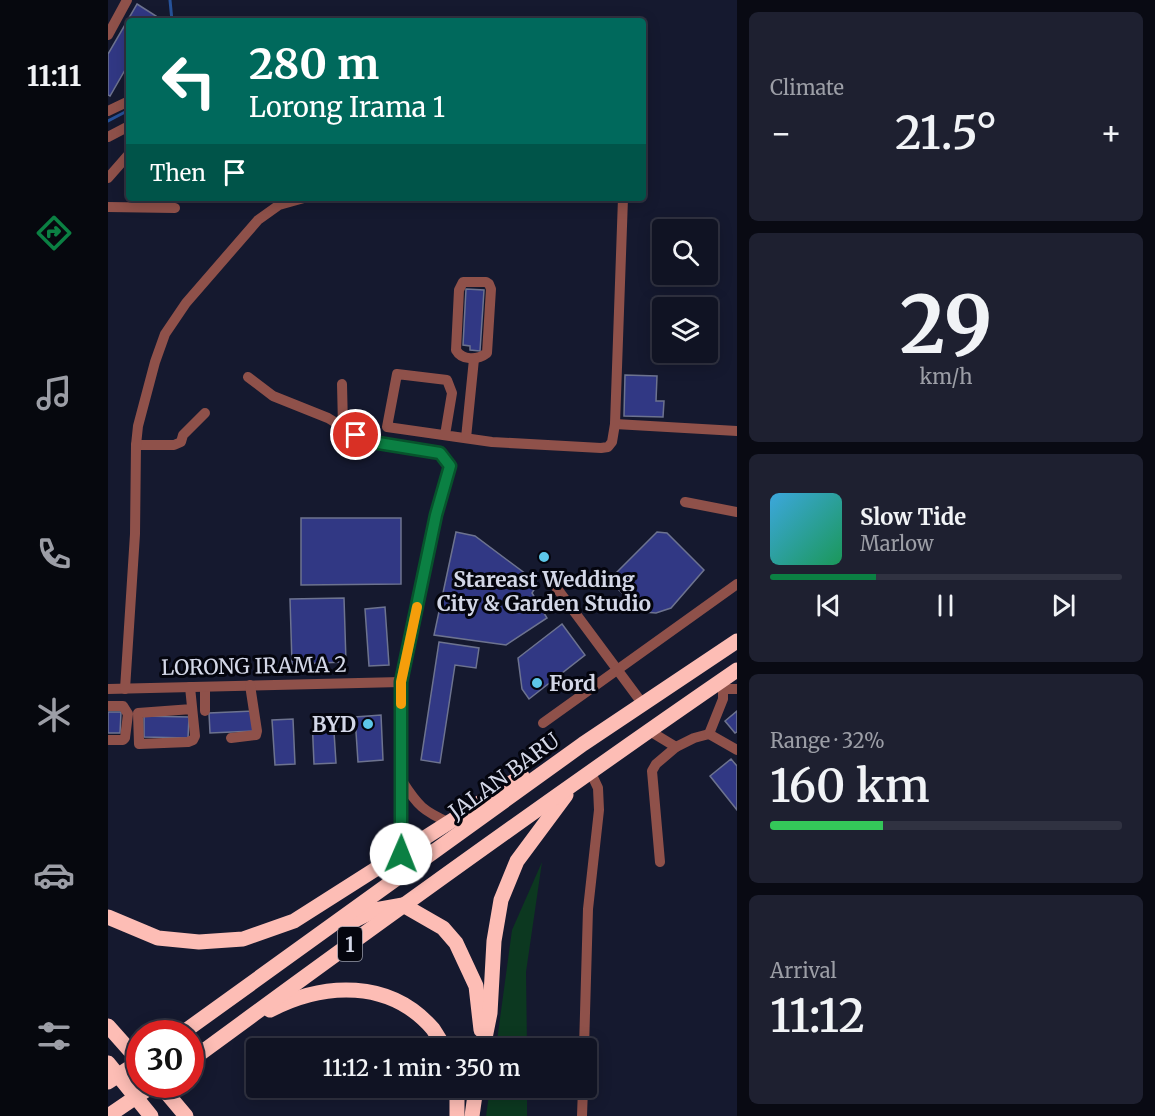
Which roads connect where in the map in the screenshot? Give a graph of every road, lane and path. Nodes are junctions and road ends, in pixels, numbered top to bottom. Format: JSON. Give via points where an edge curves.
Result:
{"nodes":[{"id":1,"x":127,"y":0,"type":"edge"},
{"id":2,"x":108,"y":35,"type":"edge"},
{"id":3,"x":126,"y":102,"type":"edge"},
{"id":4,"x":108,"y":111,"type":"edge"},
{"id":5,"x":126,"y":128,"type":"edge"},
{"id":6,"x":108,"y":137,"type":"edge"},
{"id":7,"x":126,"y":157,"type":"edge"},
{"id":8,"x":108,"y":178,"type":"edge"},
{"id":9,"x":293,"y":201,"type":"edge"},
{"id":10,"x":623,"y":201,"type":"edge"},
{"id":11,"x":108,"y":207,"type":"edge"},
{"id":12,"x":175,"y":208,"type":"dead end"},
{"id":13,"x":474,"y":359,"type":"junction"},
{"id":14,"x":248,"y":377,"type":"dead end"},
{"id":15,"x":342,"y":384,"type":"dead end"},
{"id":16,"x":205,"y":413,"type":"dead end"},
{"id":17,"x":615,"y":424,"type":"junction"},
{"id":18,"x":343,"y":426,"type":"junction"},
{"id":19,"x":736,"y":431,"type":"edge"},
{"id":20,"x":446,"y":435,"type":"junction"},
{"id":21,"x":466,"y":438,"type":"junction"},
{"id":22,"x":136,"y":445,"type":"junction"},
{"id":23,"x":685,"y":502,"type":"dead end"},
{"id":24,"x":736,"y":512,"type":"edge"},
{"id":25,"x":547,"y":575,"type":"dead end"},
{"id":26,"x":736,"y":584,"type":"edge"},
{"id":27,"x":736,"y":641,"type":"edge"},
{"id":28,"x":736,"y":669,"type":"edge"},
{"id":29,"x":616,"y":670,"type":"junction"},
{"id":30,"x":401,"y":682,"type":"junction"},
{"id":31,"x":250,"y":685,"type":"junction"},
{"id":32,"x":722,"y":685,"type":"junction"},
{"id":33,"x":190,"y":687,"type":"junction"},
{"id":34,"x":205,"y":687,"type":"junction"},
{"id":35,"x":108,"y":689,"type":"edge"},
{"id":36,"x":124,"y":689,"type":"junction"},
{"id":37,"x":736,"y":689,"type":"edge"},
{"id":38,"x":642,"y":703,"type":"junction"},
{"id":39,"x":108,"y":706,"type":"edge"},
{"id":40,"x":192,"y":709,"type":"junction"},
{"id":41,"x":205,"y":711,"type":"dead end"},
{"id":42,"x":543,"y":723,"type":"dead end"},
{"id":43,"x":648,"y":730,"type":"junction"},
{"id":44,"x":709,"y":734,"type":"junction"},
{"id":45,"x":231,"y":738,"type":"dead end"},
{"id":46,"x":108,"y":740,"type":"edge"},
{"id":47,"x":584,"y":744,"type":"junction"},
{"id":48,"x":676,"y":747,"type":"junction"},
{"id":49,"x":736,"y":750,"type":"edge"},
{"id":50,"x":590,"y":771,"type":"junction"},
{"id":51,"x":402,"y":781,"type":"junction"},
{"id":52,"x":577,"y":781,"type":"junction"},
{"id":53,"x":450,"y":824,"type":"junction"},
{"id":54,"x":401,"y":854,"type":"junction"},
{"id":55,"x":660,"y":862,"type":"dead end"},
{"id":56,"x":403,"y":905,"type":"junction"},
{"id":57,"x":108,"y":917,"type":"edge"},
{"id":58,"x":301,"y":949,"type":"junction"},
{"id":59,"x":201,"y":1020,"type":"edge"},
{"id":60,"x":108,"y":1026,"type":"edge"},
{"id":61,"x":234,"y":1029,"type":"junction"},
{"id":62,"x":439,"y":1038,"type":"edge"},
{"id":63,"x":482,"y":1038,"type":"edge"},
{"id":64,"x":484,"y":1038,"type":"edge"},
{"id":65,"x":584,"y":1038,"type":"edge"},
{"id":66,"x":126,"y":1046,"type":"edge"},
{"id":67,"x":204,"y":1051,"type":"edge"},
{"id":68,"x":108,"y":1063,"type":"edge"},
{"id":69,"x":126,"y":1071,"type":"edge"},
{"id":70,"x":108,"y":1082,"type":"edge"},
{"id":71,"x":136,"y":1098,"type":"edge"},
{"id":72,"x":170,"y":1098,"type":"edge"},
{"id":73,"x":457,"y":1098,"type":"edge"},
{"id":74,"x":475,"y":1098,"type":"edge"},
{"id":75,"x":583,"y":1098,"type":"edge"},
{"id":76,"x":108,"y":1116,"type":"edge"},
{"id":77,"x":151,"y":1116,"type":"edge"},
{"id":78,"x":186,"y":1116,"type":"edge"},
{"id":79,"x":457,"y":1116,"type":"edge"},
{"id":80,"x":472,"y":1116,"type":"edge"},
{"id":81,"x":582,"y":1116,"type":"edge"}],
"edges":[{"from":1,"to":2,"type":"street"},
{"from":3,"to":4,"type":"street"},
{"from":5,"to":6,"type":"street"},
{"from":7,"to":8,"type":"street"},
{"from":9,"to":22,"type":"street","via":[[279,205],[258,220],[186,303],[165,334]]},
{"from":10,"to":17,"type":"street"},
{"from":11,"to":12,"type":"street"},
{"from":13,"to":13,"type":"street","via":[[461,356],[456,350],[459,290],[463,282],[486,282],[491,289],[487,353]]},
{"from":13,"to":21,"type":"street"},
{"from":14,"to":18,"type":"street","via":[[273,396]]},
{"from":15,"to":18,"type":"street"},
{"from":16,"to":22,"type":"street","via":[[181,442]]},
{"from":17,"to":19,"type":"street"},
{"from":17,"to":21,"type":"street","via":[[612,442],[601,448]]},
{"from":18,"to":30,"type":"street","via":[[366,441],[440,453],[450,466]]},
{"from":20,"to":20,"type":"street","via":[[387,427],[397,374],[447,380],[452,393]]},
{"from":20,"to":21,"type":"street"},
{"from":22,"to":36,"type":"street","via":[[135,534]]},
{"from":23,"to":24,"type":"street"},
{"from":25,"to":29,"type":"street"},
{"from":26,"to":29,"type":"street"},
{"from":27,"to":38,"type":"highway","name":"JALAN BARU","number":"1"},
{"from":28,"to":32,"type":"highway","number":"1"},
{"from":29,"to":38,"type":"street"},
{"from":29,"to":42,"type":"street"},
{"from":30,"to":31,"type":"street","name":"LORONG IRAMA 2"},
{"from":30,"to":51,"type":"street"},
{"from":31,"to":34,"type":"street","name":"LORONG IRAMA 2"},
{"from":31,"to":45,"type":"street","via":[[256,735]]},
{"from":32,"to":37,"type":"street"},
{"from":32,"to":43,"type":"highway","number":"1"},
{"from":32,"to":44,"type":"street","via":[[723,699]]},
{"from":33,"to":34,"type":"street","name":"LORONG IRAMA 2"},
{"from":33,"to":36,"type":"street","name":"LORONG IRAMA 2"},
{"from":33,"to":40,"type":"street"},
{"from":34,"to":41,"type":"street"},
{"from":35,"to":36,"type":"street","name":"LORONG IRAMA 2"},
{"from":38,"to":47,"type":"highway","name":"JALAN BARU","number":"1"},
{"from":39,"to":46,"type":"street","via":[[123,706],[128,714],[125,738]]},
{"from":40,"to":40,"type":"street","via":[[193,740],[139,744],[138,713]]},
{"from":43,"to":48,"type":"street"},
{"from":43,"to":50,"type":"highway","number":"1"},
{"from":44,"to":48,"type":"street"},
{"from":44,"to":49,"type":"street"},
{"from":47,"to":53,"type":"highway","via":[[545,762]]},
{"from":47,"to":58,"type":"highway","name":"JALAN BARU","number":"1"},
{"from":48,"to":55,"type":"street","via":[[652,771]]},
{"from":50,"to":52,"type":"highway","number":"1"},
{"from":50,"to":65,"type":"street","via":[[598,788],[599,810],[588,909]]},
{"from":51,"to":53,"type":"street","via":[[418,806]]},
{"from":51,"to":54,"type":"street"},
{"from":52,"to":56,"type":"highway","number":"1"},
{"from":52,"to":64,"type":"highway","via":[[517,861],[501,900]]},
{"from":53,"to":54,"type":"highway"},
{"from":54,"to":57,"type":"highway","via":[[294,921],[243,939],[199,942],[158,938]]},
{"from":56,"to":58,"type":"highway","via":[[375,910]]},
{"from":56,"to":61,"type":"highway","number":"1"},
{"from":56,"to":63,"type":"highway","via":[[442,928],[456,943],[476,986]]},
{"from":58,"to":59,"type":"highway","name":"JALAN BARU","number":"1"},
{"from":60,"to":66,"type":"highway","bridge":true},
{"from":61,"to":62,"type":"highway","via":[[297,998],[322,991],[355,989],[383,995],[411,1009]]},
{"from":61,"to":67,"type":"highway","number":"1"},
{"from":68,"to":77,"type":"highway","bridge":true},
{"from":69,"to":70,"type":"highway"},
{"from":71,"to":76,"type":"highway"},
{"from":72,"to":78,"type":"highway"},
{"from":73,"to":79,"type":"highway"},
{"from":74,"to":80,"type":"highway"},
{"from":75,"to":81,"type":"street"}]}
